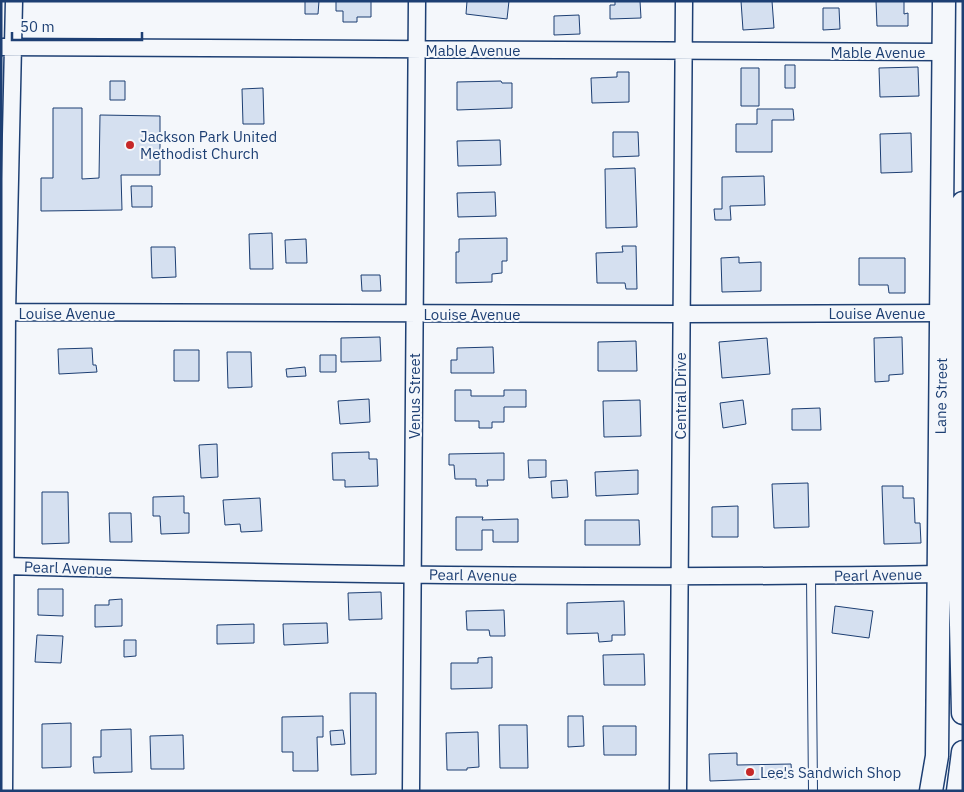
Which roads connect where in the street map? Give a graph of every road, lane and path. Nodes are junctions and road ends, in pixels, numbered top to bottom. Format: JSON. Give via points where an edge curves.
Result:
{"nodes":[{"id":1,"x":14,"y":1,"type":"edge"},
{"id":2,"x":417,"y":1,"type":"edge"},
{"id":3,"x":684,"y":1,"type":"edge"},
{"id":4,"x":944,"y":1,"type":"edge"},
{"id":5,"x":7,"y":47,"type":"edge"},
{"id":6,"x":416,"y":50,"type":"junction"},
{"id":7,"x":684,"y":52,"type":"junction"},
{"id":8,"x":944,"y":52,"type":"junction"},
{"id":9,"x":963,"y":203,"type":"edge"},
{"id":10,"x":4,"y":313,"type":"edge"},
{"id":11,"x":415,"y":313,"type":"junction"},
{"id":12,"x":681,"y":314,"type":"junction"},
{"id":13,"x":956,"y":314,"type":"edge"},
{"id":14,"x":6,"y":566,"type":"junction"},
{"id":15,"x":413,"y":574,"type":"junction"},
{"id":16,"x":679,"y":576,"type":"junction"},
{"id":17,"x":811,"y":576,"type":"junction"},
{"id":18,"x":954,"y":578,"type":"edge"},
{"id":19,"x":963,"y":713,"type":"edge"},
{"id":20,"x":2,"y":731,"type":"edge"},
{"id":21,"x":963,"y":752,"type":"edge"},
{"id":22,"x":4,"y":791,"type":"edge"},
{"id":23,"x":412,"y":791,"type":"edge"},
{"id":24,"x":678,"y":791,"type":"edge"},
{"id":25,"x":813,"y":791,"type":"edge"},
{"id":26,"x":931,"y":791,"type":"edge"},
{"id":27,"x":958,"y":791,"type":"edge"}],
"edges":[{"from":1,"to":5,"type":"street"},
{"from":2,"to":6,"type":"street","name":"Venus Street"},
{"from":3,"to":7,"type":"street","name":"Central Drive"},
{"from":4,"to":8,"type":"main road","name":"Lane Street"},
{"from":5,"to":6,"type":"street","name":"Mable Avenue"},
{"from":5,"to":10,"type":"street"},
{"from":6,"to":7,"type":"street","name":"Mable Avenue"},
{"from":6,"to":11,"type":"street","name":"Venus Street"},
{"from":7,"to":8,"type":"street","name":"Mable Avenue"},
{"from":7,"to":12,"type":"street","name":"Central Drive"},
{"from":8,"to":13,"type":"main road","name":"Lane Street"},
{"from":9,"to":13,"type":"main road","name":"Lane Street"},
{"from":10,"to":11,"type":"street","name":"Louise Avenue"},
{"from":10,"to":14,"type":"street"},
{"from":11,"to":12,"type":"street","name":"Louise Avenue"},
{"from":11,"to":15,"type":"street","name":"Venus Street"},
{"from":12,"to":13,"type":"street","name":"Louise Avenue"},
{"from":12,"to":16,"type":"street","name":"Central Drive"},
{"from":13,"to":18,"type":"main road","name":"Lane Street"},
{"from":14,"to":15,"type":"street","name":"Pearl Avenue"},
{"from":14,"to":20,"type":"street"},
{"from":15,"to":16,"type":"street","name":"Pearl Avenue"},
{"from":15,"to":23,"type":"street","name":"Venus Street"},
{"from":16,"to":17,"type":"street","name":"Pearl Avenue"},
{"from":16,"to":24,"type":"street","name":"Central Drive"},
{"from":17,"to":18,"type":"street","name":"Pearl Avenue"},
{"from":17,"to":25,"type":"lane"},
{"from":18,"to":19,"type":"main road","name":"Lane Street"},
{"from":18,"to":26,"type":"main road","name":"Lane Street"},
{"from":20,"to":22,"type":"street"},
{"from":21,"to":27,"type":"main road"}]}
